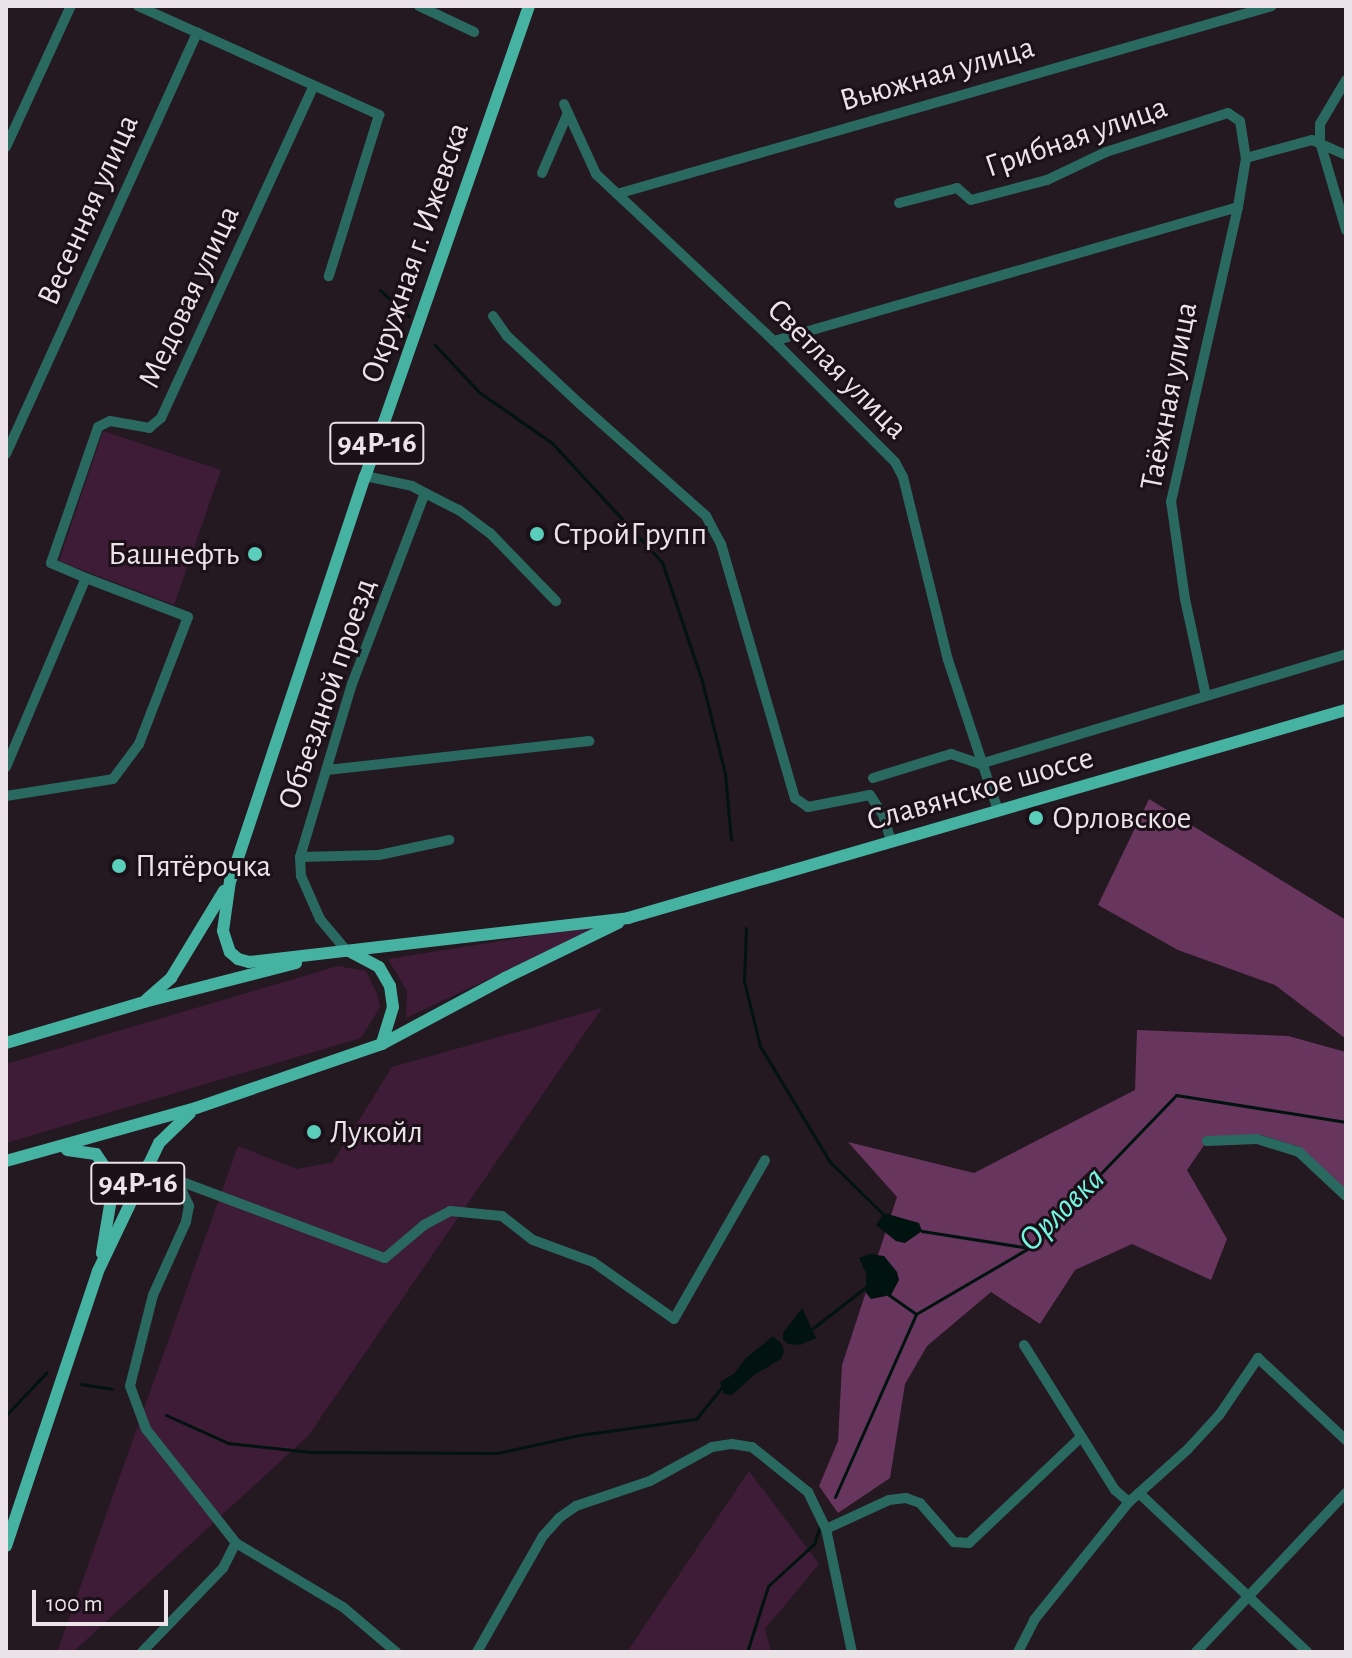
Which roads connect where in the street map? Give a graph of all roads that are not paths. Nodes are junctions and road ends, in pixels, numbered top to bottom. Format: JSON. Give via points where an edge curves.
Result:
{"nodes":[{"id":1,"x":71,"y":6,"type":"edge"},
{"id":2,"x":138,"y":6,"type":"edge"},
{"id":3,"x":419,"y":6,"type":"edge"},
{"id":4,"x":529,"y":6,"type":"edge"},
{"id":5,"x":1272,"y":6,"type":"edge"},
{"id":6,"x":197,"y":32,"type":"junction"},
{"id":7,"x":474,"y":32,"type":"dead end"},
{"id":8,"x":1346,"y":80,"type":"edge"},
{"id":9,"x":313,"y":88,"type":"junction"},
{"id":10,"x":1228,"y":113,"type":"joint"},
{"id":11,"x":1320,"y":142,"type":"junction"},
{"id":12,"x":6,"y":147,"type":"edge"},
{"id":13,"x":1346,"y":155,"type":"edge"},
{"id":14,"x":1246,"y":158,"type":"junction"},
{"id":15,"x":542,"y":173,"type":"dead end"},
{"id":16,"x":617,"y":194,"type":"junction"},
{"id":17,"x":899,"y":203,"type":"dead end"},
{"id":18,"x":1238,"y":207,"type":"junction"},
{"id":19,"x":1346,"y":230,"type":"edge"},
{"id":20,"x":329,"y":276,"type":"dead end"},
{"id":21,"x":493,"y":316,"type":"dead end"},
{"id":22,"x":774,"y":341,"type":"junction"},
{"id":23,"x":6,"y":454,"type":"edge"},
{"id":24,"x":365,"y":476,"type":"junction"},
{"id":25,"x":425,"y":493,"type":"junction"},
{"id":26,"x":86,"y":578,"type":"junction"},
{"id":27,"x":556,"y":601,"type":"dead end"},
{"id":28,"x":1346,"y":654,"type":"edge"},
{"id":29,"x":1206,"y":696,"type":"junction"},
{"id":30,"x":1346,"y":710,"type":"edge"},
{"id":31,"x":589,"y":741,"type":"dead end"},
{"id":32,"x":980,"y":764,"type":"junction"},
{"id":33,"x":6,"y":767,"type":"edge"},
{"id":34,"x":327,"y":770,"type":"junction"},
{"id":35,"x":873,"y":778,"type":"dead end"},
{"id":36,"x":6,"y":796,"type":"edge"},
{"id":37,"x":998,"y":810,"type":"junction"},
{"id":38,"x":449,"y":840,"type":"dead end"},
{"id":39,"x":891,"y":841,"type":"junction"},
{"id":40,"x":300,"y":857,"type":"junction"},
{"id":41,"x":230,"y":881,"type":"junction"},
{"id":42,"x":628,"y":918,"type":"junction"},
{"id":43,"x":346,"y":950,"type":"junction"},
{"id":44,"x":144,"y":1002,"type":"junction"},
{"id":45,"x":7,"y":1040,"type":"edge"},
{"id":46,"x":382,"y":1044,"type":"junction"},
{"id":47,"x":196,"y":1108,"type":"junction"},
{"id":48,"x":1207,"y":1141,"type":"dead end"},
{"id":49,"x":37,"y":1154,"type":"junction"},
{"id":50,"x":765,"y":1160,"type":"dead end"},
{"id":51,"x":6,"y":1161,"type":"edge"},
{"id":52,"x":147,"y":1164,"type":"junction"},
{"id":53,"x":177,"y":1180,"type":"junction"},
{"id":54,"x":1346,"y":1196,"type":"edge"},
{"id":55,"x":98,"y":1271,"type":"junction"},
{"id":56,"x":1024,"y":1345,"type":"dead end"},
{"id":57,"x":1081,"y":1437,"type":"junction"},
{"id":58,"x":1346,"y":1440,"type":"edge"},
{"id":59,"x":1139,"y":1493,"type":"junction"},
{"id":60,"x":1346,"y":1493,"type":"edge"},
{"id":61,"x":1129,"y":1502,"type":"junction"},
{"id":62,"x":826,"y":1529,"type":"junction"},
{"id":63,"x":236,"y":1543,"type":"junction"},
{"id":64,"x":6,"y":1546,"type":"edge"},
{"id":65,"x":1248,"y":1597,"type":"junction"},
{"id":66,"x":142,"y":1652,"type":"edge"},
{"id":67,"x":396,"y":1652,"type":"edge"},
{"id":68,"x":477,"y":1652,"type":"edge"},
{"id":69,"x":852,"y":1652,"type":"edge"},
{"id":70,"x":1018,"y":1652,"type":"edge"},
{"id":71,"x":1196,"y":1652,"type":"edge"},
{"id":72,"x":1307,"y":1652,"type":"edge"}],
"edges":[{"from":1,"to":12,"type":"street"},
{"from":2,"to":6,"type":"street"},
{"from":3,"to":7,"type":"street"},
{"from":4,"to":24,"type":"main road","name":"Окружная г. Ижевска","number":"94Р-16"},
{"from":5,"to":16,"type":"street","name":"Вьюжная улица"},
{"from":6,"to":9,"type":"street"},
{"from":6,"to":23,"type":"street","name":"Весенняя улица"},
{"from":8,"to":11,"type":"street","via":[[1320,124]]},
{"from":9,"to":20,"type":"street","via":[[379,115]]},
{"from":9,"to":26,"type":"street","name":"Медовая улица","via":[[161,418],[149,428],[110,421],[98,427],[51,563]]},
{"from":10,"to":14,"type":"street","name":"Таёжная улица","via":[[1240,121]]},
{"from":10,"to":17,"type":"street","name":"Грибная улица","via":[[1106,152],[1047,180],[971,200],[957,188]]},
{"from":11,"to":13,"type":"street"},
{"from":11,"to":14,"type":"street"},
{"from":11,"to":19,"type":"street"},
{"from":14,"to":18,"type":"street","name":"Таёжная улица"},
{"from":15,"to":16,"type":"street","name":"Светлая улица","via":[[566,108],[596,174]]},
{"from":16,"to":22,"type":"street","name":"Светлая улица"},
{"from":18,"to":22,"type":"street"},
{"from":18,"to":29,"type":"street","name":"Таёжная улица","via":[[1171,501]]},
{"from":21,"to":39,"type":"street","via":[[517,345],[711,523],[795,798],[808,807],[870,795]]},
{"from":22,"to":32,"type":"street","name":"Светлая улица","via":[[883,447],[903,477]]},
{"from":24,"to":25,"type":"street"},
{"from":24,"to":41,"type":"main road","name":"Окружная г. Ижевска","number":"94Р-16"},
{"from":25,"to":27,"type":"street","via":[[490,533]]},
{"from":25,"to":34,"type":"street","name":"Объездной проезд","via":[[352,684]]},
{"from":26,"to":33,"type":"street"},
{"from":26,"to":36,"type":"street","via":[[188,617],[139,744],[113,779]]},
{"from":28,"to":29,"type":"street"},
{"from":29,"to":32,"type":"street"},
{"from":30,"to":37,"type":"main road","name":"Славянское шоссе"},
{"from":31,"to":34,"type":"street"},
{"from":32,"to":35,"type":"street","via":[[951,754]]},
{"from":32,"to":37,"type":"street","name":"Светлая улица"},
{"from":34,"to":40,"type":"street","name":"Объездной проезд"},
{"from":37,"to":39,"type":"main road","name":"Славянское шоссе"},
{"from":38,"to":40,"type":"street","via":[[379,855]]},
{"from":39,"to":42,"type":"main road","name":"Славянское шоссе"},
{"from":40,"to":43,"type":"street","name":"Объездной проезд","via":[[301,876],[320,919]]},
{"from":41,"to":43,"type":"main road","name":"Окружная г. Ижевска","number":"94Р-16","via":[[223,931],[238,959]]},
{"from":41,"to":44,"type":"main road","name":"Окружная г. Ижевска","number":"94Р-16","via":[[171,978]]},
{"from":42,"to":43,"type":"main road","name":"Славянское шоссе"},
{"from":42,"to":46,"type":"main road","name":"Славянское шоссе"},
{"from":43,"to":44,"type":"main road","number":"94Р-16"},
{"from":43,"to":46,"type":"main road","via":[[379,967],[390,986],[393,1007]]},
{"from":44,"to":45,"type":"main road","number":"94Р-16"},
{"from":46,"to":47,"type":"main road","number":"94Р-16"},
{"from":47,"to":49,"type":"main road","number":"94Р-16"},
{"from":47,"to":52,"type":"main road","number":"94Р-16","via":[[171,1127]]},
{"from":48,"to":54,"type":"street","via":[[1257,1139],[1299,1152]]},
{"from":49,"to":51,"type":"main road","number":"94Р-16"},
{"from":49,"to":55,"type":"main road","number":"94Р-16","via":[[84,1150],[105,1163],[112,1193]]},
{"from":50,"to":53,"type":"street","via":[[674,1319],[593,1262],[533,1240],[502,1216],[450,1211],[385,1258]]},
{"from":52,"to":53,"type":"street"},
{"from":52,"to":55,"type":"main road","number":"94Р-16"},
{"from":53,"to":63,"type":"street","via":[[189,1206],[186,1222],[153,1295],[130,1386],[146,1429]]},
{"from":55,"to":64,"type":"main road","number":"94Р-16"},
{"from":56,"to":57,"type":"street"},
{"from":57,"to":61,"type":"street","via":[[1115,1490]]},
{"from":57,"to":62,"type":"street","via":[[969,1543],[954,1542],[920,1503],[906,1498],[889,1500]]},
{"from":58,"to":59,"type":"street","via":[[1258,1358],[1220,1414]]},
{"from":59,"to":61,"type":"street"},
{"from":59,"to":65,"type":"street"},
{"from":60,"to":65,"type":"street"},
{"from":61,"to":70,"type":"street","via":[[1034,1620]]},
{"from":62,"to":68,"type":"street","via":[[808,1492],[752,1447],[722,1444],[650,1481],[576,1506],[550,1525]]},
{"from":62,"to":69,"type":"street"},
{"from":63,"to":66,"type":"street","via":[[223,1568]]},
{"from":63,"to":67,"type":"street","via":[[343,1607]]},
{"from":65,"to":71,"type":"street"},
{"from":65,"to":72,"type":"street"}]}
